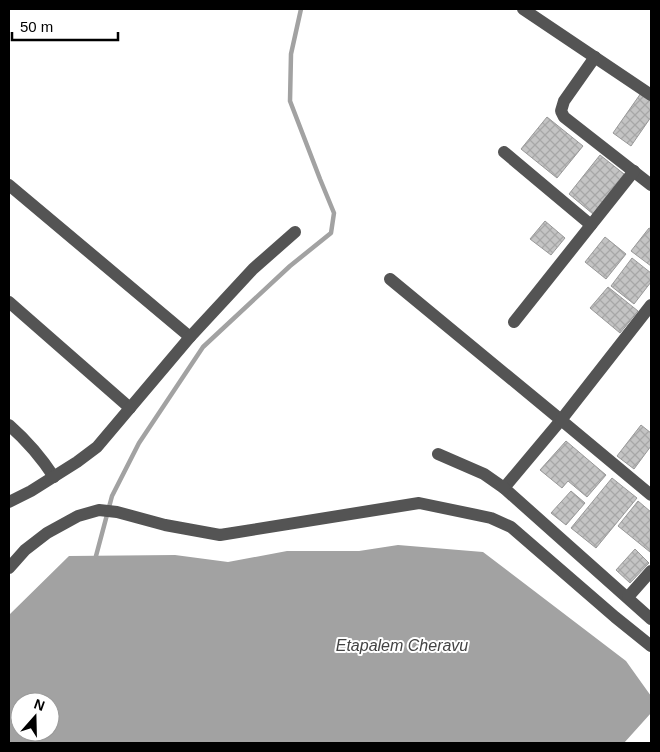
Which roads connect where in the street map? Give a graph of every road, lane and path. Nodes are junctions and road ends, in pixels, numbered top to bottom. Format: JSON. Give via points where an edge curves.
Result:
{"nodes":[{"id":1,"x":523,"y":9,"type":"edge"},
{"id":2,"x":595,"y":57,"type":"junction"},
{"id":3,"x":651,"y":95,"type":"edge"},
{"id":4,"x":504,"y":152,"type":"dead end"},
{"id":5,"x":634,"y":171,"type":"junction"},
{"id":6,"x":651,"y":184,"type":"edge"},
{"id":7,"x":9,"y":185,"type":"edge"},
{"id":8,"x":591,"y":225,"type":"junction"},
{"id":9,"x":295,"y":232,"type":"dead end"},
{"id":10,"x":390,"y":279,"type":"dead end"},
{"id":11,"x":9,"y":302,"type":"edge"},
{"id":12,"x":651,"y":304,"type":"edge"},
{"id":13,"x":514,"y":322,"type":"dead end"},
{"id":14,"x":190,"y":337,"type":"junction"},
{"id":15,"x":130,"y":408,"type":"junction"},
{"id":16,"x":560,"y":420,"type":"junction"},
{"id":17,"x":9,"y":425,"type":"edge"},
{"id":18,"x":438,"y":454,"type":"dead end"},
{"id":19,"x":54,"y":477,"type":"junction"},
{"id":20,"x":504,"y":488,"type":"junction"},
{"id":21,"x":651,"y":495,"type":"edge"},
{"id":22,"x":9,"y":502,"type":"edge"},
{"id":23,"x":9,"y":568,"type":"edge"},
{"id":24,"x":651,"y":571,"type":"edge"},
{"id":25,"x":628,"y":597,"type":"junction"},
{"id":26,"x":651,"y":620,"type":"edge"},
{"id":27,"x":651,"y":646,"type":"edge"}],
"edges":[{"from":1,"to":2,"type":"street"},
{"from":2,"to":3,"type":"street"},
{"from":2,"to":5,"type":"street","via":[[564,101],[561,111]]},
{"from":4,"to":8,"type":"street"},
{"from":5,"to":6,"type":"street"},
{"from":5,"to":8,"type":"street"},
{"from":7,"to":14,"type":"street"},
{"from":8,"to":13,"type":"street"},
{"from":9,"to":14,"type":"street","via":[[253,269]]},
{"from":10,"to":16,"type":"street"},
{"from":11,"to":15,"type":"street"},
{"from":12,"to":16,"type":"street"},
{"from":14,"to":15,"type":"street"},
{"from":15,"to":19,"type":"street","via":[[97,447]]},
{"from":16,"to":20,"type":"street"},
{"from":16,"to":21,"type":"street"},
{"from":17,"to":19,"type":"street"},
{"from":18,"to":20,"type":"street","via":[[484,474]]},
{"from":19,"to":22,"type":"street"},
{"from":20,"to":25,"type":"street"},
{"from":23,"to":27,"type":"street","via":[[47,533],[78,516],[99,510],[220,535],[419,503],[490,518],[511,527]]},
{"from":24,"to":25,"type":"street"},
{"from":25,"to":26,"type":"street"}]}
